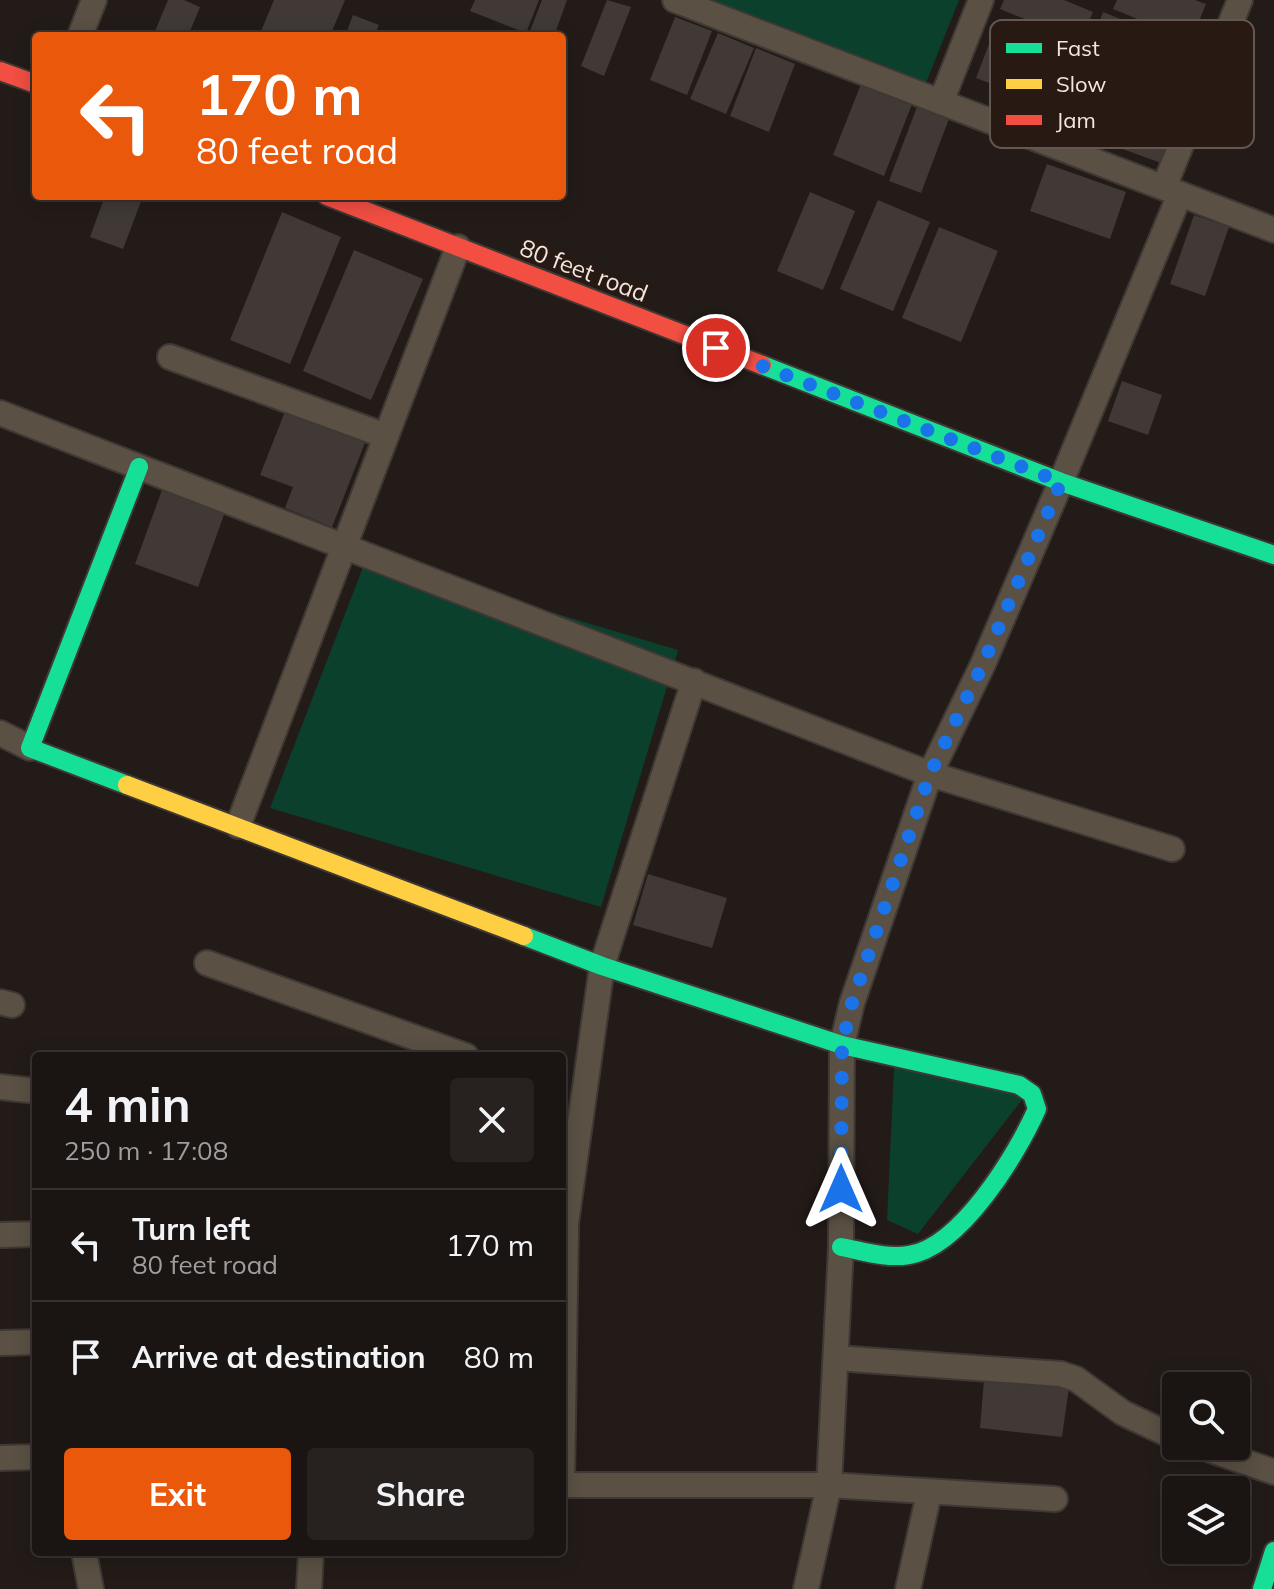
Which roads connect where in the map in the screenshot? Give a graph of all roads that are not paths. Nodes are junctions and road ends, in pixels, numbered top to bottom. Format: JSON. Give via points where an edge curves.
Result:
{"nodes":[{"id":1,"x":94,"y":0,"type":"edge"},
{"id":2,"x":675,"y":0,"type":"edge"},
{"id":3,"x":981,"y":0,"type":"edge"},
{"id":4,"x":1240,"y":0,"type":"edge"},
{"id":5,"x":1233,"y":20,"type":"edge"},
{"id":6,"x":82,"y":32,"type":"edge"},
{"id":7,"x":0,"y":71,"type":"edge"},
{"id":8,"x":32,"y":83,"type":"edge"},
{"id":9,"x":941,"y":102,"type":"junction"},
{"id":10,"x":990,"y":121,"type":"edge"},
{"id":11,"x":1062,"y":148,"type":"edge"},
{"id":12,"x":1187,"y":148,"type":"edge"},
{"id":13,"x":1172,"y":190,"type":"junction"},
{"id":14,"x":337,"y":200,"type":"edge"},
{"id":15,"x":1274,"y":230,"type":"edge"},
{"id":16,"x":458,"y":247,"type":"junction"},
{"id":17,"x":170,"y":357,"type":"dead end"},
{"id":18,"x":0,"y":413,"type":"edge"},
{"id":19,"x":386,"y":436,"type":"junction"},
{"id":20,"x":139,"y":467,"type":"junction"},
{"id":21,"x":1061,"y":482,"type":"junction"},
{"id":22,"x":345,"y":545,"type":"junction"},
{"id":23,"x":1274,"y":555,"type":"edge"},
{"id":24,"x":694,"y":681,"type":"junction"},
{"id":25,"x":0,"y":733,"type":"edge"},
{"id":26,"x":30,"y":748,"type":"junction"},
{"id":27,"x":930,"y":774,"type":"junction"},
{"id":28,"x":238,"y":826,"type":"junction"},
{"id":29,"x":1172,"y":849,"type":"dead end"},
{"id":30,"x":207,"y":963,"type":"dead end"},
{"id":31,"x":602,"y":966,"type":"junction"},
{"id":32,"x":842,"y":1045,"type":"junction"},
{"id":33,"x":455,"y":1052,"type":"edge"},
{"id":34,"x":0,"y":1087,"type":"edge"},
{"id":35,"x":32,"y":1091,"type":"edge"},
{"id":36,"x":573,"y":1094,"type":"edge"},
{"id":37,"x":566,"y":1194,"type":"edge"},
{"id":38,"x":32,"y":1234,"type":"edge"},
{"id":39,"x":0,"y":1235,"type":"edge"},
{"id":40,"x":841,"y":1247,"type":"junction"},
{"id":41,"x":32,"y":1342,"type":"edge"},
{"id":42,"x":0,"y":1343,"type":"edge"},
{"id":43,"x":836,"y":1358,"type":"junction"},
{"id":44,"x":1162,"y":1431,"type":"edge"},
{"id":45,"x":32,"y":1457,"type":"edge"},
{"id":46,"x":0,"y":1458,"type":"edge"},
{"id":47,"x":1239,"y":1460,"type":"edge"},
{"id":48,"x":1274,"y":1472,"type":"edge"},
{"id":49,"x":566,"y":1485,"type":"edge"},
{"id":50,"x":829,"y":1485,"type":"junction"},
{"id":51,"x":929,"y":1493,"type":"junction"},
{"id":52,"x":1055,"y":1499,"type":"dead end"},
{"id":53,"x":1274,"y":1551,"type":"edge"},
{"id":54,"x":85,"y":1556,"type":"edge"},
{"id":55,"x":311,"y":1556,"type":"edge"},
{"id":56,"x":91,"y":1589,"type":"edge"},
{"id":57,"x":309,"y":1589,"type":"edge"},
{"id":58,"x":806,"y":1589,"type":"edge"},
{"id":59,"x":908,"y":1589,"type":"edge"},
{"id":60,"x":1262,"y":1589,"type":"edge"}],
"edges":[{"from":1,"to":6,"type":"street"},
{"from":2,"to":9,"type":"street"},
{"from":3,"to":9,"type":"street"},
{"from":4,"to":5,"type":"street"},
{"from":7,"to":8,"type":"street"},
{"from":9,"to":10,"type":"street"},
{"from":11,"to":13,"type":"street"},
{"from":12,"to":13,"type":"street"},
{"from":13,"to":15,"type":"street"},
{"from":13,"to":21,"type":"street"},
{"from":14,"to":16,"type":"street","name":"80 feet road"},
{"from":16,"to":19,"type":"street"},
{"from":16,"to":21,"type":"street","name":"80 feet road"},
{"from":17,"to":19,"type":"street"},
{"from":18,"to":20,"type":"street"},
{"from":19,"to":22,"type":"street"},
{"from":20,"to":22,"type":"street"},
{"from":20,"to":26,"type":"street"},
{"from":21,"to":23,"type":"street","name":"80 feet road"},
{"from":21,"to":27,"type":"street"},
{"from":22,"to":24,"type":"street"},
{"from":22,"to":28,"type":"street"},
{"from":24,"to":27,"type":"street"},
{"from":24,"to":31,"type":"street"},
{"from":25,"to":26,"type":"street"},
{"from":26,"to":28,"type":"street"},
{"from":27,"to":29,"type":"street"},
{"from":27,"to":32,"type":"street"},
{"from":28,"to":31,"type":"street"},
{"from":30,"to":33,"type":"street"},
{"from":31,"to":32,"type":"street"},
{"from":31,"to":36,"type":"street"},
{"from":32,"to":40,"type":"street"},
{"from":32,"to":40,"type":"street","via":[[1019,1085],[1032,1094],[1037,1109],[1006,1168],[935,1246],[894,1256]]},
{"from":34,"to":35,"type":"street"},
{"from":36,"to":37,"type":"street"},
{"from":38,"to":39,"type":"street"},
{"from":40,"to":43,"type":"street"},
{"from":41,"to":42,"type":"street"},
{"from":43,"to":44,"type":"street","via":[[1061,1374]]},
{"from":43,"to":50,"type":"street"},
{"from":45,"to":46,"type":"street"},
{"from":47,"to":48,"type":"street"},
{"from":49,"to":50,"type":"street"},
{"from":50,"to":51,"type":"street"},
{"from":50,"to":58,"type":"street"},
{"from":51,"to":52,"type":"street"},
{"from":51,"to":59,"type":"street"},
{"from":53,"to":60,"type":"street"},
{"from":54,"to":56,"type":"street"},
{"from":55,"to":57,"type":"street"}]}
